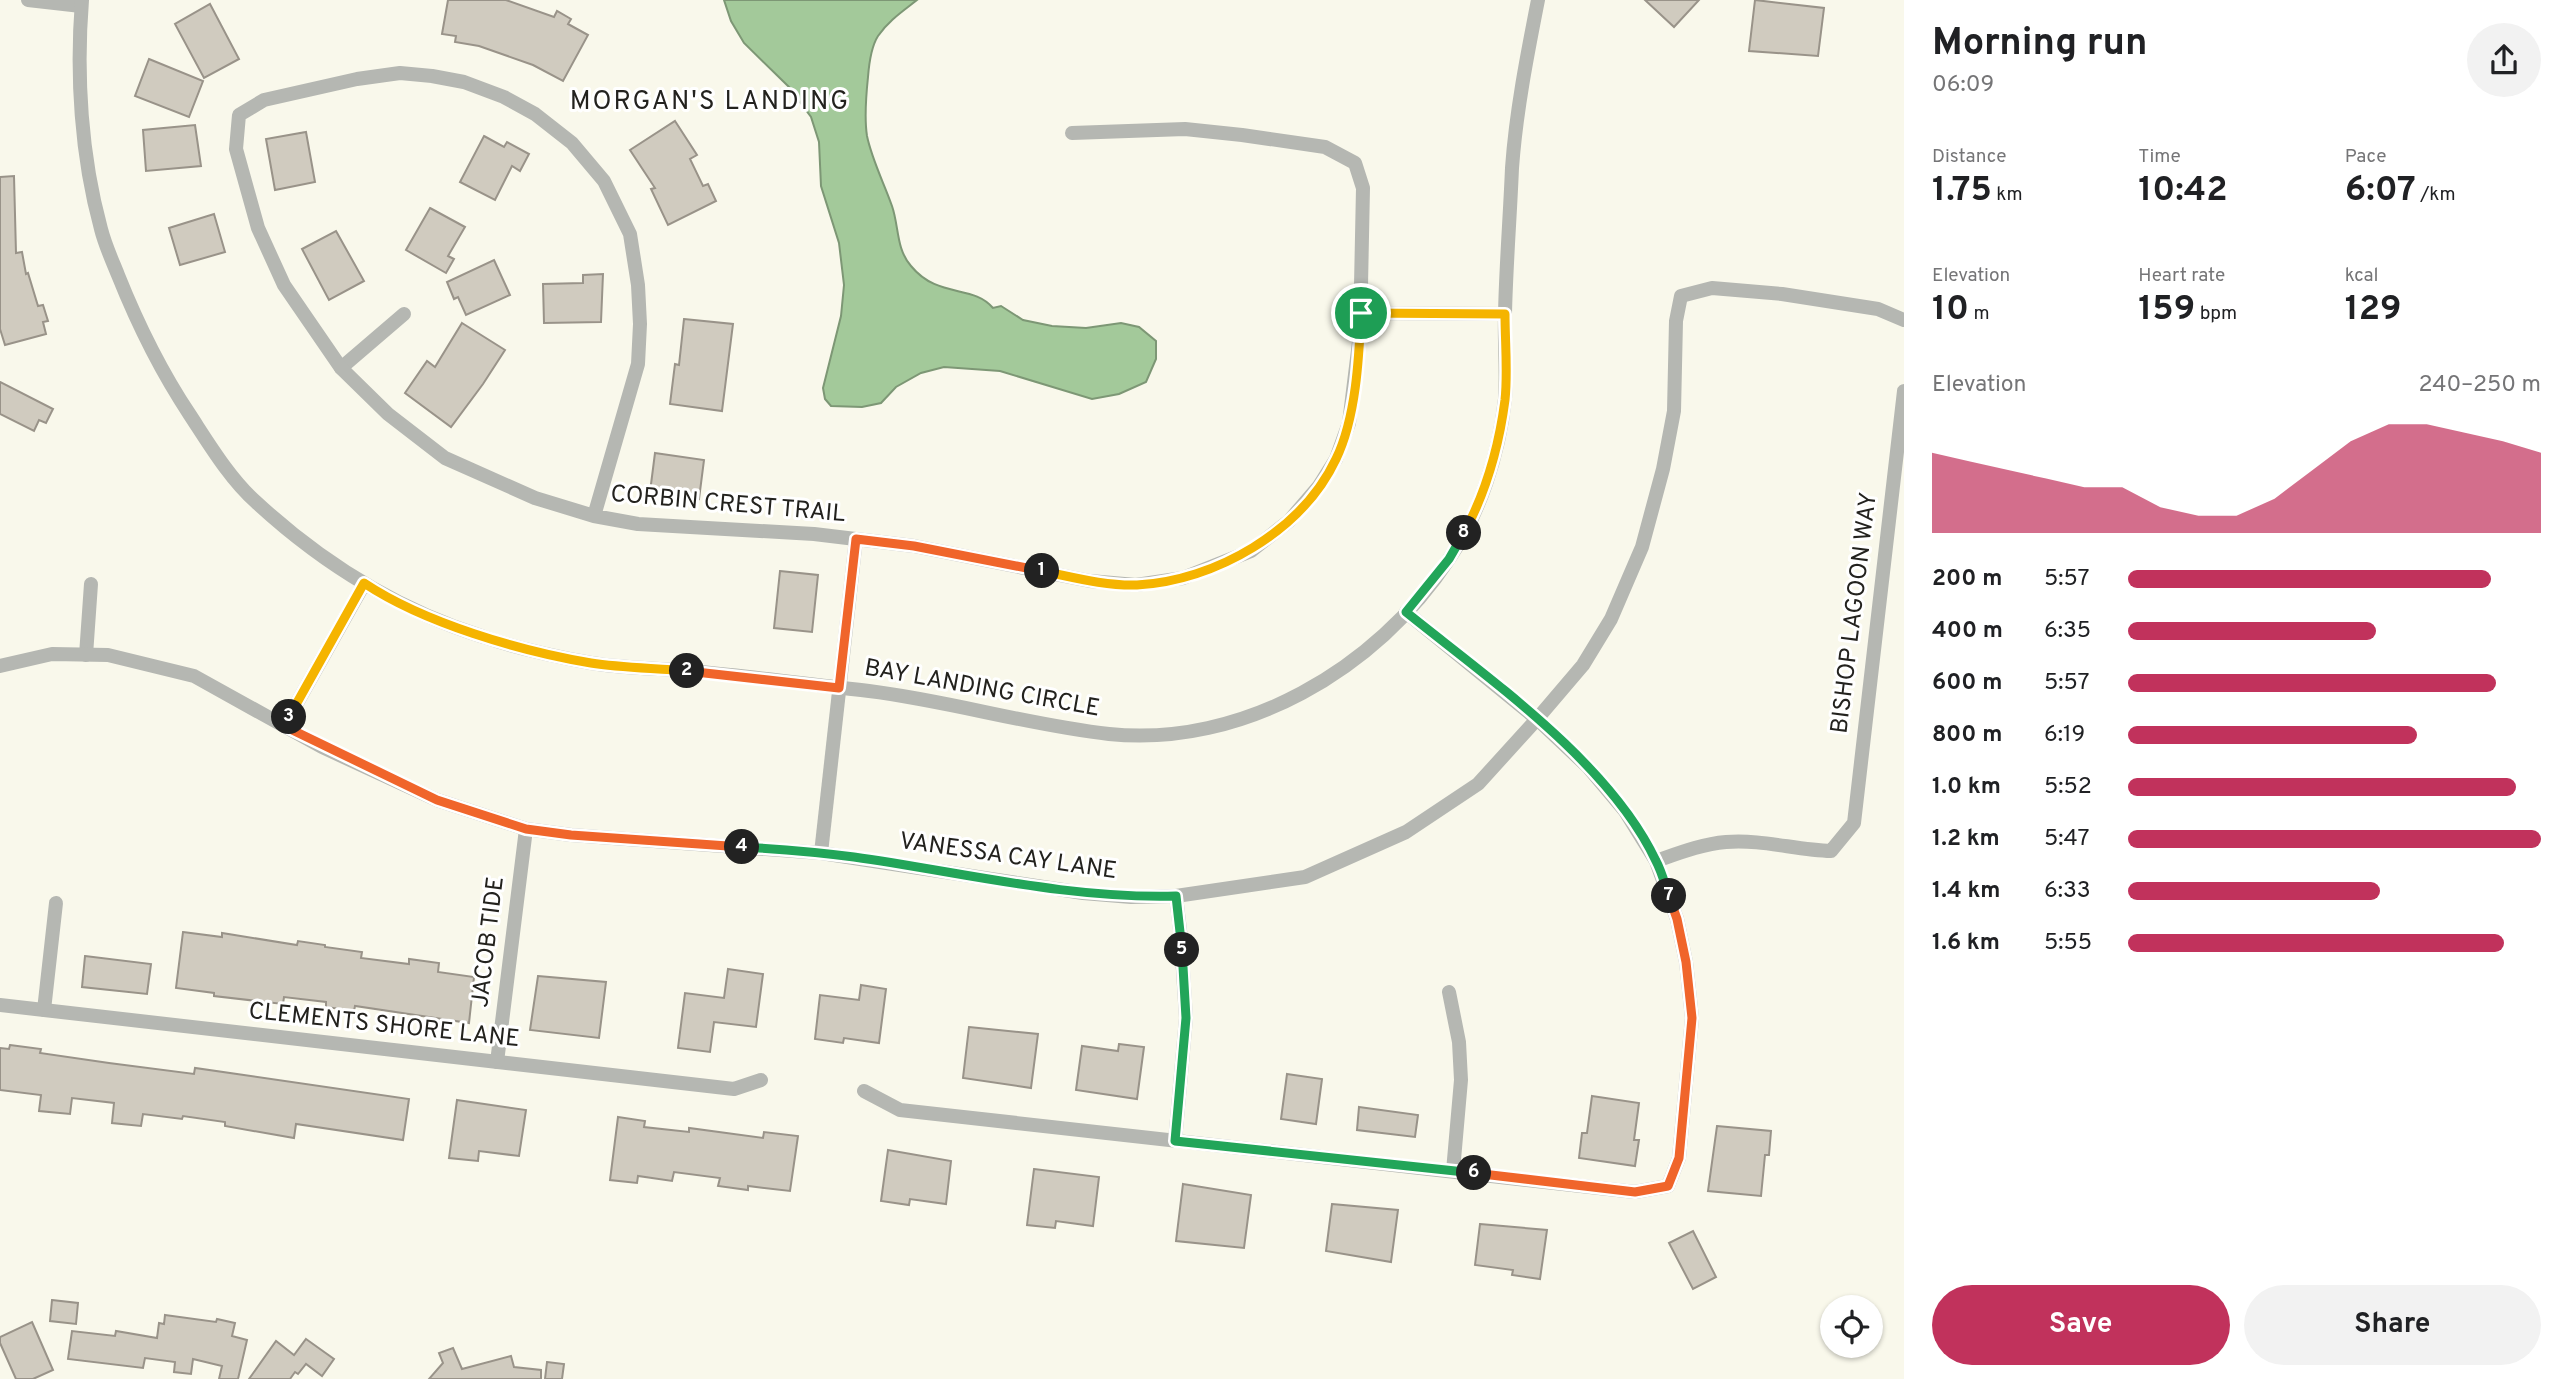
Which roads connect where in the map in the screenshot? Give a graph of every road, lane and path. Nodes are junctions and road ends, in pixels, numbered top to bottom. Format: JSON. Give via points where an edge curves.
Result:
{"nodes":[{"id":1,"x":28,"y":0,"type":"edge"},
{"id":2,"x":1538,"y":0,"type":"edge"},
{"id":3,"x":82,"y":3,"type":"edge"},
{"id":4,"x":1072,"y":133,"type":"dead end"},
{"id":5,"x":1361,"y":313,"type":"junction"},
{"id":6,"x":404,"y":314,"type":"dead end"},
{"id":7,"x":1505,"y":314,"type":"junction"},
{"id":8,"x":1904,"y":320,"type":"edge"},
{"id":9,"x":341,"y":368,"type":"junction"},
{"id":10,"x":1904,"y":391,"type":"edge"},
{"id":11,"x":594,"y":516,"type":"junction"},
{"id":12,"x":856,"y":539,"type":"junction"},
{"id":13,"x":364,"y":583,"type":"junction"},
{"id":14,"x":91,"y":584,"type":"dead end"},
{"id":15,"x":1406,"y":612,"type":"junction"},
{"id":16,"x":86,"y":655,"type":"junction"},
{"id":17,"x":0,"y":666,"type":"edge"},
{"id":18,"x":839,"y":688,"type":"junction"},
{"id":19,"x":1538,"y":719,"type":"junction"},
{"id":20,"x":284,"y":726,"type":"junction"},
{"id":21,"x":526,"y":829,"type":"junction"},
{"id":22,"x":821,"y":853,"type":"junction"},
{"id":23,"x":1656,"y":860,"type":"junction"},
{"id":24,"x":1176,"y":896,"type":"junction"},
{"id":25,"x":56,"y":903,"type":"dead end"},
{"id":26,"x":1449,"y":992,"type":"dead end"},
{"id":27,"x":0,"y":1005,"type":"edge"},
{"id":28,"x":44,"y":1010,"type":"junction"},
{"id":29,"x":497,"y":1062,"type":"junction"},
{"id":30,"x":761,"y":1080,"type":"dead end"},
{"id":31,"x":864,"y":1091,"type":"dead end"},
{"id":32,"x":1175,"y":1141,"type":"junction"},
{"id":33,"x":1453,"y":1171,"type":"junction"}],
"edges":[{"from":1,"to":3,"type":"street"},
{"from":2,"to":7,"type":"street","name":"BAY LANDING CIRCLE","via":[[1513,158]]},
{"from":3,"to":13,"type":"street","name":"BAY LANDING CIRCLE","via":[[87,168],[102,234],[160,371],[251,498],[318,554]]},
{"from":4,"to":5,"type":"street","name":"CORBIN CREST TRAIL","via":[[1185,129],[1242,135],[1325,147],[1355,163],[1363,188]]},
{"from":5,"to":7,"type":"street"},
{"from":5,"to":12,"type":"street","name":"CORBIN CREST TRAIL","via":[[1349,423],[1336,459],[1289,521],[1251,551],[1183,578],[1136,585],[1090,581]]},
{"from":6,"to":9,"type":"street"},
{"from":7,"to":15,"type":"street","name":"BAY LANDING CIRCLE","via":[[1505,398],[1494,457],[1476,509],[1449,559]]},
{"from":8,"to":19,"type":"street","name":"VANESSA CAY LANE","via":[[1878,309],[1782,294],[1712,288],[1681,296],[1674,411],[1642,547],[1611,619],[1583,665]]},
{"from":9,"to":11,"type":"street","name":"CORBIN CREST TRAIL","via":[[388,414],[445,458],[535,498]]},
{"from":9,"to":11,"type":"street","name":"CORBIN CREST TRAIL","via":[[284,285],[258,228],[236,149],[239,115],[264,100],[400,74],[464,82],[535,114],[572,143],[604,181],[629,234],[639,298],[638,364]]},
{"from":10,"to":23,"type":"street","name":"BISHOP LAGOON WAY","via":[[1854,823],[1831,851],[1727,842]]},
{"from":11,"to":12,"type":"street","name":"CORBIN CREST TRAIL","via":[[638,524]]},
{"from":12,"to":18,"type":"street"},
{"from":13,"to":18,"type":"street","name":"BAY LANDING CIRCLE","via":[[386,598],[485,638],[592,663]]},
{"from":13,"to":20,"type":"street"},
{"from":14,"to":16,"type":"street"},
{"from":15,"to":18,"type":"street","name":"BAY LANDING CIRCLE","via":[[1338,673],[1287,702],[1224,724],[1173,734],[1080,730],[902,695]]},
{"from":15,"to":19,"type":"street"},
{"from":16,"to":17,"type":"street","name":"VANESSA CAY LANE","via":[[52,654]]},
{"from":16,"to":20,"type":"street","name":"VANESSA CAY LANE","via":[[108,655],[194,676]]},
{"from":18,"to":22,"type":"street"},
{"from":19,"to":23,"type":"street","via":[[1603,784]]},
{"from":19,"to":24,"type":"street","name":"VANESSA CAY LANE","via":[[1478,783],[1406,832],[1305,877]]},
{"from":20,"to":21,"type":"street","name":"VANESSA CAY LANE","via":[[437,800]]},
{"from":21,"to":22,"type":"street","name":"VANESSA CAY LANE"},
{"from":21,"to":29,"type":"street","name":"JACOB TIDE"},
{"from":22,"to":24,"type":"street","name":"VANESSA CAY LANE","via":[[1083,893]]},
{"from":23,"to":33,"type":"street","via":[[1677,919],[1692,1018],[1679,1158],[1668,1186],[1635,1192]]},
{"from":24,"to":32,"type":"street","via":[[1186,1018]]},
{"from":25,"to":28,"type":"street"},
{"from":26,"to":33,"type":"street","via":[[1461,1080]]},
{"from":27,"to":28,"type":"street","name":"CLEMENTS SHORE LANE"},
{"from":28,"to":29,"type":"street","name":"CLEMENTS SHORE LANE"},
{"from":29,"to":30,"type":"street","name":"CLEMENTS SHORE LANE","via":[[734,1089]]},
{"from":31,"to":32,"type":"street","via":[[900,1110]]},
{"from":32,"to":33,"type":"street"}]}
